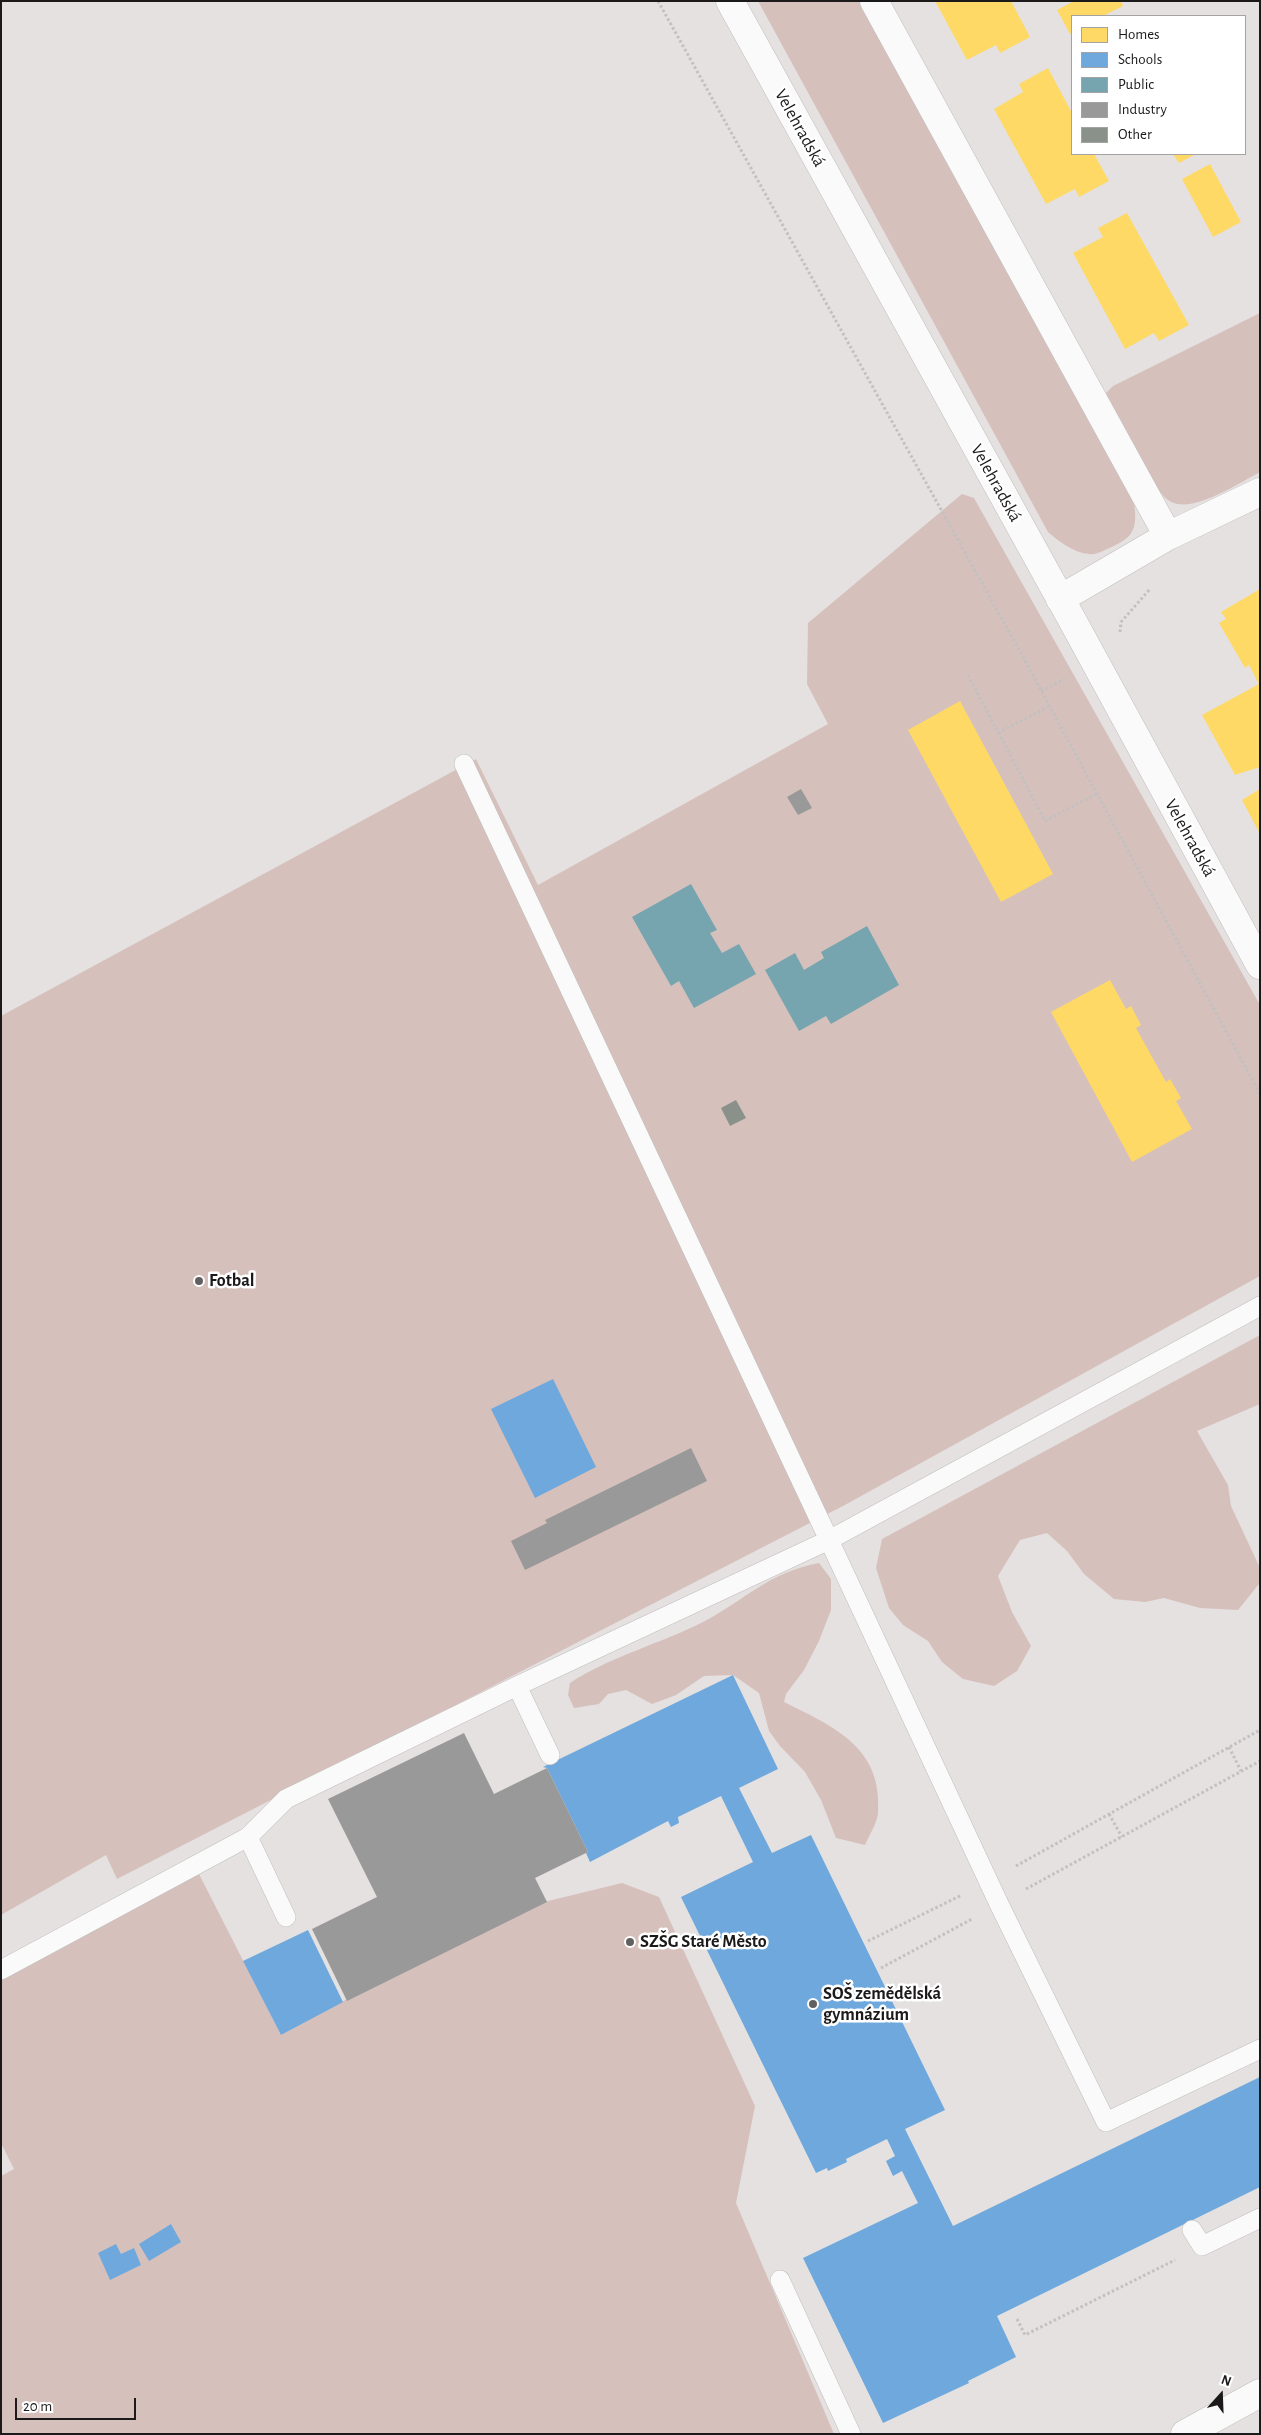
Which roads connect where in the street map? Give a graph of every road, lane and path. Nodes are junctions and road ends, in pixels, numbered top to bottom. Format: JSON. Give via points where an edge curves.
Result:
{"nodes":[{"id":1,"x":658,"y":1,"type":"edge"},
{"id":2,"x":730,"y":1,"type":"edge"},
{"id":3,"x":874,"y":1,"type":"edge"},
{"id":4,"x":1260,"y":492,"type":"edge"},
{"id":5,"x":1168,"y":536,"type":"junction"},
{"id":6,"x":1152,"y":587,"type":"dead end"},
{"id":7,"x":1060,"y":599,"type":"junction"},
{"id":8,"x":1095,"y":664,"type":"junction"},
{"id":9,"x":968,"y":675,"type":"dead end"},
{"id":10,"x":1041,"y":691,"type":"junction"},
{"id":11,"x":1048,"y":707,"type":"junction"},
{"id":12,"x":998,"y":733,"type":"junction"},
{"id":13,"x":464,"y":764,"type":"dead end"},
{"id":14,"x":1096,"y":794,"type":"junction"},
{"id":15,"x":1260,"y":965,"type":"edge"},
{"id":16,"x":1260,"y":1094,"type":"edge"},
{"id":17,"x":1260,"y":1306,"type":"edge"},
{"id":18,"x":829,"y":1540,"type":"junction"},
{"id":19,"x":517,"y":1686,"type":"junction"},
{"id":20,"x":1260,"y":1730,"type":"edge"},
{"id":21,"x":1229,"y":1747,"type":"junction"},
{"id":22,"x":550,"y":1755,"type":"dead end"},
{"id":23,"x":1260,"y":1761,"type":"edge"},
{"id":24,"x":1241,"y":1772,"type":"junction"},
{"id":25,"x":1109,"y":1814,"type":"junction"},
{"id":26,"x":248,"y":1837,"type":"junction"},
{"id":27,"x":1122,"y":1837,"type":"junction"},
{"id":28,"x":989,"y":1881,"type":"junction"},
{"id":29,"x":999,"y":1904,"type":"junction"},
{"id":30,"x":286,"y":1917,"type":"dead end"},
{"id":31,"x":868,"y":1942,"type":"dead end"},
{"id":32,"x":882,"y":1968,"type":"dead end"},
{"id":33,"x":1,"y":1970,"type":"edge"},
{"id":34,"x":1260,"y":2049,"type":"edge"},
{"id":35,"x":1260,"y":2218,"type":"edge"},
{"id":36,"x":1192,"y":2230,"type":"dead end"},
{"id":37,"x":1202,"y":2246,"type":"junction"},
{"id":38,"x":780,"y":2280,"type":"dead end"},
{"id":39,"x":1017,"y":2319,"type":"dead end"},
{"id":40,"x":1260,"y":2393,"type":"edge"},
{"id":41,"x":1192,"y":2432,"type":"edge"},
{"id":42,"x":851,"y":2434,"type":"edge"}],
"edges":[{"from":1,"to":10,"type":"path"},
{"from":2,"to":7,"type":"street","name":"Velehradská"},
{"from":3,"to":5,"type":"street"},
{"from":4,"to":5,"type":"street"},
{"from":5,"to":7,"type":"street"},
{"from":6,"to":8,"type":"path","via":[[1121,622],[1118,649]]},
{"from":7,"to":8,"type":"street","name":"Velehradská"},
{"from":8,"to":10,"type":"path"},
{"from":8,"to":15,"type":"street","name":"Velehradská"},
{"from":9,"to":12,"type":"path"},
{"from":10,"to":11,"type":"path"},
{"from":11,"to":12,"type":"path"},
{"from":11,"to":14,"type":"path"},
{"from":12,"to":14,"type":"path","via":[[1045,821]]},
{"from":13,"to":18,"type":"lane"},
{"from":14,"to":16,"type":"path"},
{"from":17,"to":18,"type":"lane"},
{"from":18,"to":19,"type":"lane"},
{"from":18,"to":28,"type":"lane"},
{"from":19,"to":22,"type":"lane"},
{"from":19,"to":26,"type":"lane","via":[[286,1799]]},
{"from":20,"to":21,"type":"path"},
{"from":21,"to":24,"type":"path"},
{"from":21,"to":25,"type":"path"},
{"from":23,"to":24,"type":"path"},
{"from":24,"to":27,"type":"path"},
{"from":25,"to":27,"type":"path"},
{"from":25,"to":28,"type":"path"},
{"from":26,"to":30,"type":"lane"},
{"from":26,"to":33,"type":"lane"},
{"from":27,"to":29,"type":"path"},
{"from":28,"to":29,"type":"lane"},
{"from":28,"to":31,"type":"path"},
{"from":29,"to":32,"type":"path"},
{"from":29,"to":34,"type":"lane","via":[[1106,2122]]},
{"from":35,"to":37,"type":"lane"},
{"from":36,"to":37,"type":"lane"},
{"from":37,"to":39,"type":"path","via":[[1026,2335]]},
{"from":38,"to":42,"type":"lane"},
{"from":40,"to":41,"type":"street"}]}
